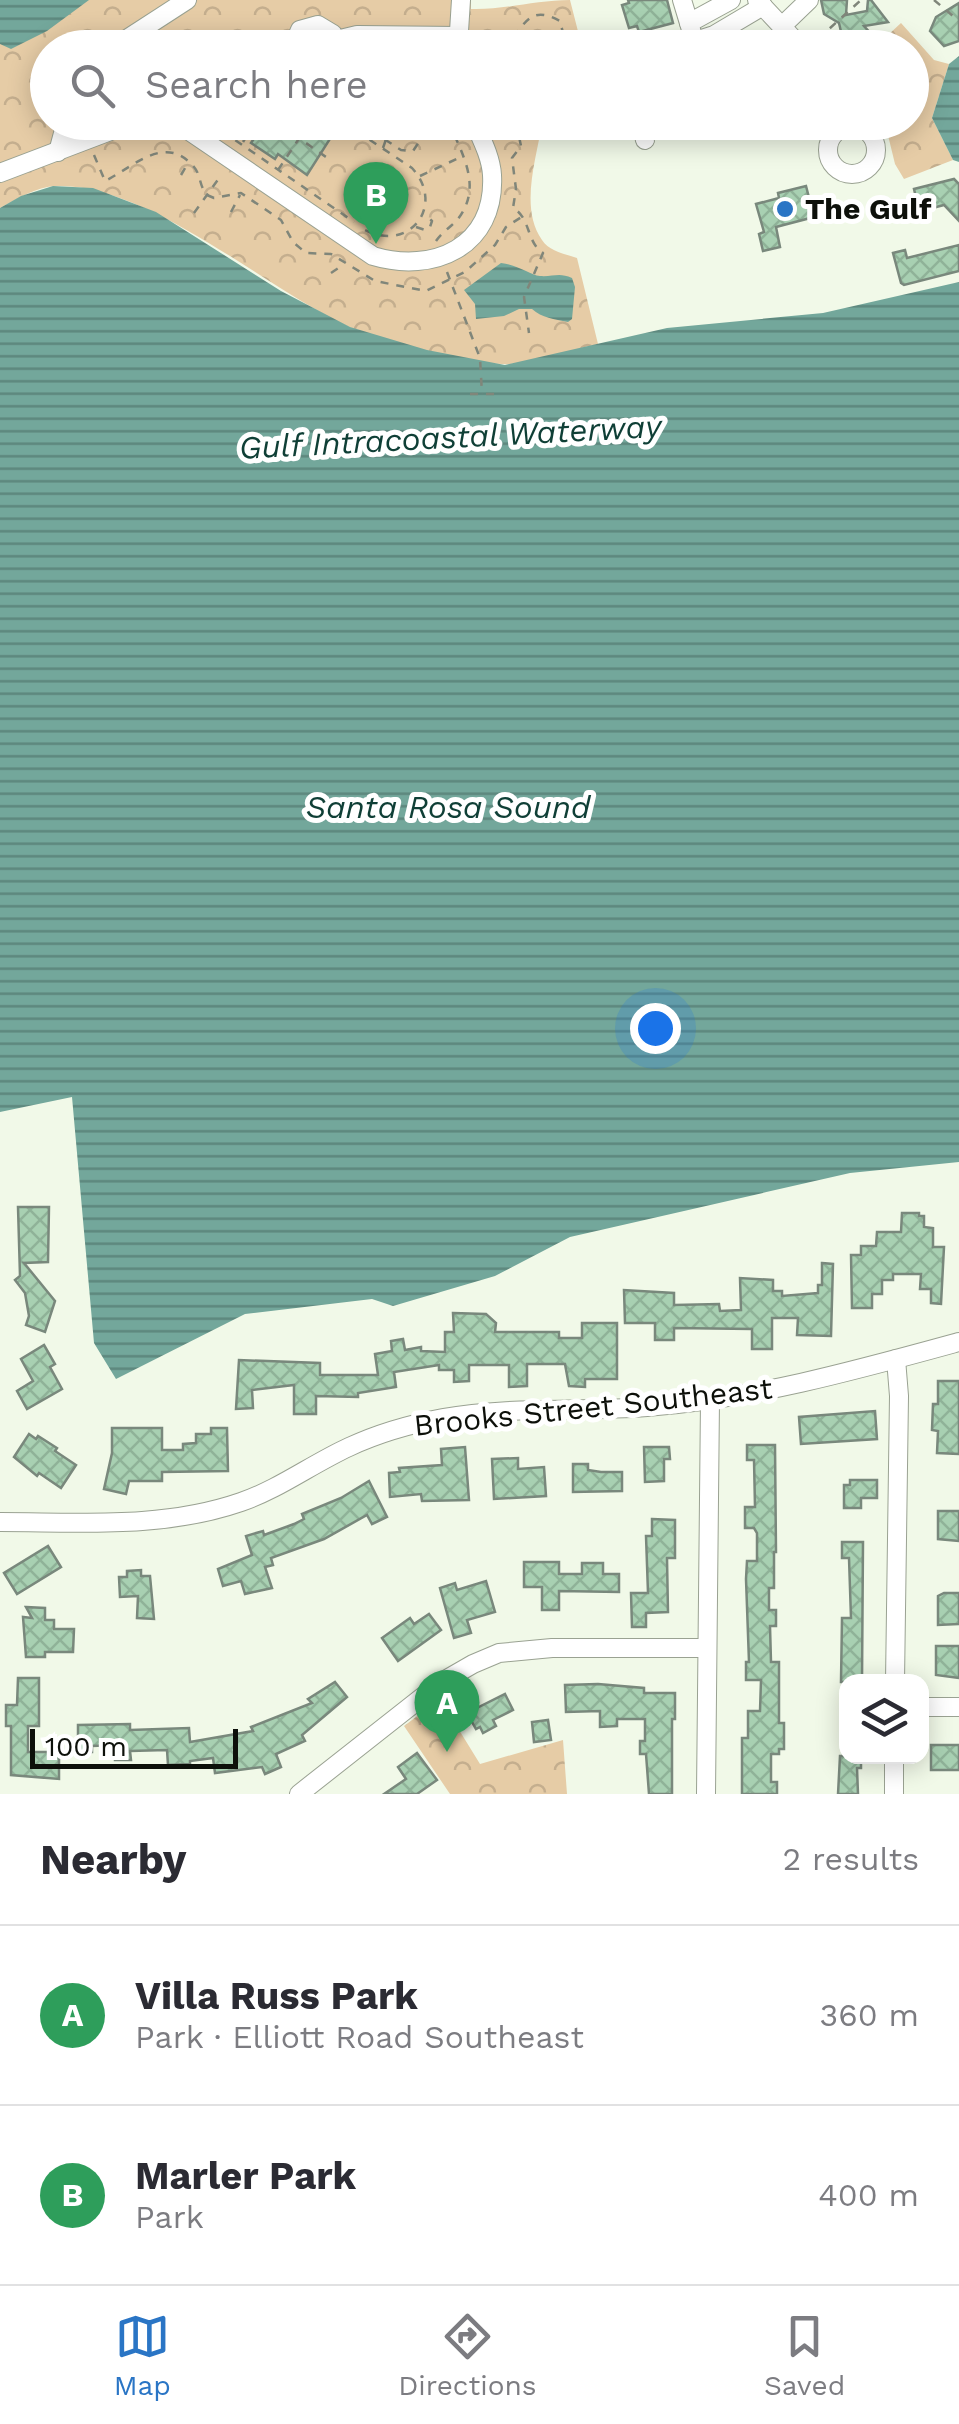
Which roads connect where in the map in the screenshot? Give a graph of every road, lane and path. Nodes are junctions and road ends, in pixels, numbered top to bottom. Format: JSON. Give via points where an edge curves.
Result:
{"nodes":[{"id":1,"x":186,"y":0,"type":"edge"},
{"id":2,"x":461,"y":0,"type":"edge"},
{"id":3,"x":682,"y":0,"type":"edge"},
{"id":4,"x":731,"y":0,"type":"edge"},
{"id":5,"x":808,"y":0,"type":"edge"},
{"id":6,"x":862,"y":0,"type":"edge"},
{"id":7,"x":934,"y":0,"type":"edge"},
{"id":8,"x":760,"y":3,"type":"edge"},
{"id":9,"x":959,"y":21,"type":"edge"},
{"id":10,"x":782,"y":26,"type":"junction"},
{"id":11,"x":140,"y":30,"type":"edge"},
{"id":12,"x":462,"y":30,"type":"edge"},
{"id":13,"x":518,"y":30,"type":"edge"},
{"id":14,"x":562,"y":30,"type":"edge"},
{"id":15,"x":691,"y":30,"type":"edge"},
{"id":16,"x":694,"y":30,"type":"edge"},
{"id":17,"x":705,"y":30,"type":"edge"},
{"id":18,"x":786,"y":30,"type":"edge"},
{"id":19,"x":826,"y":30,"type":"edge"},
{"id":20,"x":61,"y":140,"type":"edge"},
{"id":21,"x":88,"y":140,"type":"edge"},
{"id":22,"x":202,"y":140,"type":"edge"},
{"id":23,"x":235,"y":140,"type":"edge"},
{"id":24,"x":299,"y":140,"type":"edge"},
{"id":25,"x":303,"y":140,"type":"edge"},
{"id":26,"x":371,"y":140,"type":"edge"},
{"id":27,"x":420,"y":140,"type":"edge"},
{"id":28,"x":480,"y":140,"type":"edge"},
{"id":29,"x":520,"y":140,"type":"edge"},
{"id":30,"x":386,"y":141,"type":"joint"},
{"id":31,"x":383,"y":148,"type":"junction"},
{"id":32,"x":58,"y":152,"type":"junction"},
{"id":33,"x":464,"y":156,"type":"dead end"},
{"id":34,"x":326,"y":157,"type":"dead end"},
{"id":35,"x":188,"y":162,"type":"dead end"},
{"id":36,"x":278,"y":170,"type":"junction"},
{"id":37,"x":0,"y":173,"type":"edge"},
{"id":38,"x":180,"y":175,"type":"dead end"},
{"id":39,"x":420,"y":176,"type":"junction"},
{"id":40,"x":241,"y":193,"type":"dead end"},
{"id":41,"x":231,"y":212,"type":"dead end"},
{"id":42,"x":423,"y":214,"type":"junction"},
{"id":43,"x":416,"y":225,"type":"junction"},
{"id":44,"x":430,"y":227,"type":"junction"},
{"id":45,"x":440,"y":235,"type":"dead end"},
{"id":46,"x":296,"y":245,"type":"dead end"},
{"id":47,"x":290,"y":252,"type":"dead end"},
{"id":48,"x":344,"y":264,"type":"dead end"},
{"id":49,"x":331,"y":273,"type":"dead end"},
{"id":50,"x":530,"y":333,"type":"dead end"},
{"id":51,"x":476,"y":346,"type":"dead end"},
{"id":52,"x":470,"y":394,"type":"dead end"},
{"id":53,"x":482,"y":394,"type":"junction"},
{"id":54,"x":495,"y":394,"type":"dead end"},
{"id":55,"x":959,"y":1342,"type":"edge"},
{"id":56,"x":896,"y":1359,"type":"junction"},
{"id":57,"x":710,"y":1400,"type":"junction"},
{"id":58,"x":0,"y":1522,"type":"edge"},
{"id":59,"x":708,"y":1648,"type":"junction"},
{"id":60,"x":895,"y":1674,"type":"edge"},
{"id":61,"x":929,"y":1706,"type":"edge"},
{"id":62,"x":959,"y":1707,"type":"edge"},
{"id":63,"x":894,"y":1764,"type":"edge"},
{"id":64,"x":299,"y":1794,"type":"edge"},
{"id":65,"x":706,"y":1794,"type":"edge"},
{"id":66,"x":894,"y":1794,"type":"edge"}],
"edges":[{"from":1,"to":11,"type":"street"},
{"from":2,"to":12,"type":"street"},
{"from":3,"to":15,"type":"street"},
{"from":4,"to":16,"type":"street"},
{"from":5,"to":10,"type":"street"},
{"from":6,"to":19,"type":"path"},
{"from":7,"to":9,"type":"path"},
{"from":8,"to":10,"type":"street"},
{"from":8,"to":17,"type":"street","via":[[732,26]]},
{"from":10,"to":18,"type":"street"},
{"from":13,"to":14,"type":"path","via":[[531,16],[544,14],[560,21]]},
{"from":20,"to":32,"type":"street"},
{"from":21,"to":32,"type":"street"},
{"from":22,"to":28,"type":"street","via":[[373,256],[398,264],[454,253],[475,235],[492,172]]},
{"from":23,"to":36,"type":"path"},
{"from":24,"to":36,"type":"path"},
{"from":25,"to":34,"type":"path"},
{"from":26,"to":31,"type":"path"},
{"from":27,"to":30,"type":"path","via":[[413,151]]},
{"from":29,"to":50,"type":"path","via":[[512,158],[512,208],[542,256],[524,296]]},
{"from":30,"to":31,"type":"path"},
{"from":31,"to":39,"type":"path"},
{"from":32,"to":37,"type":"street"},
{"from":33,"to":39,"type":"path"},
{"from":35,"to":38,"type":"path"},
{"from":36,"to":43,"type":"path","via":[[374,235],[393,237]]},
{"from":39,"to":42,"type":"path"},
{"from":40,"to":41,"type":"path"},
{"from":42,"to":43,"type":"path"},
{"from":42,"to":44,"type":"path"},
{"from":43,"to":44,"type":"path"},
{"from":44,"to":45,"type":"path"},
{"from":46,"to":47,"type":"path"},
{"from":48,"to":49,"type":"path"},
{"from":51,"to":53,"type":"path"},
{"from":52,"to":53,"type":"path"},
{"from":53,"to":54,"type":"path"},
{"from":55,"to":56,"type":"street","name":"Brooks Street Southeast"},
{"from":56,"to":57,"type":"street","name":"Brooks Street Southeast"},
{"from":56,"to":60,"type":"street"},
{"from":57,"to":58,"type":"street","name":"Brooks Street Southeast","via":[[445,1418],[348,1447],[268,1492],[199,1514],[98,1524]]},
{"from":57,"to":59,"type":"street"},
{"from":59,"to":64,"type":"street","via":[[499,1653],[440,1683]]},
{"from":59,"to":65,"type":"street"},
{"from":61,"to":62,"type":"street"},
{"from":63,"to":66,"type":"street"}]}
